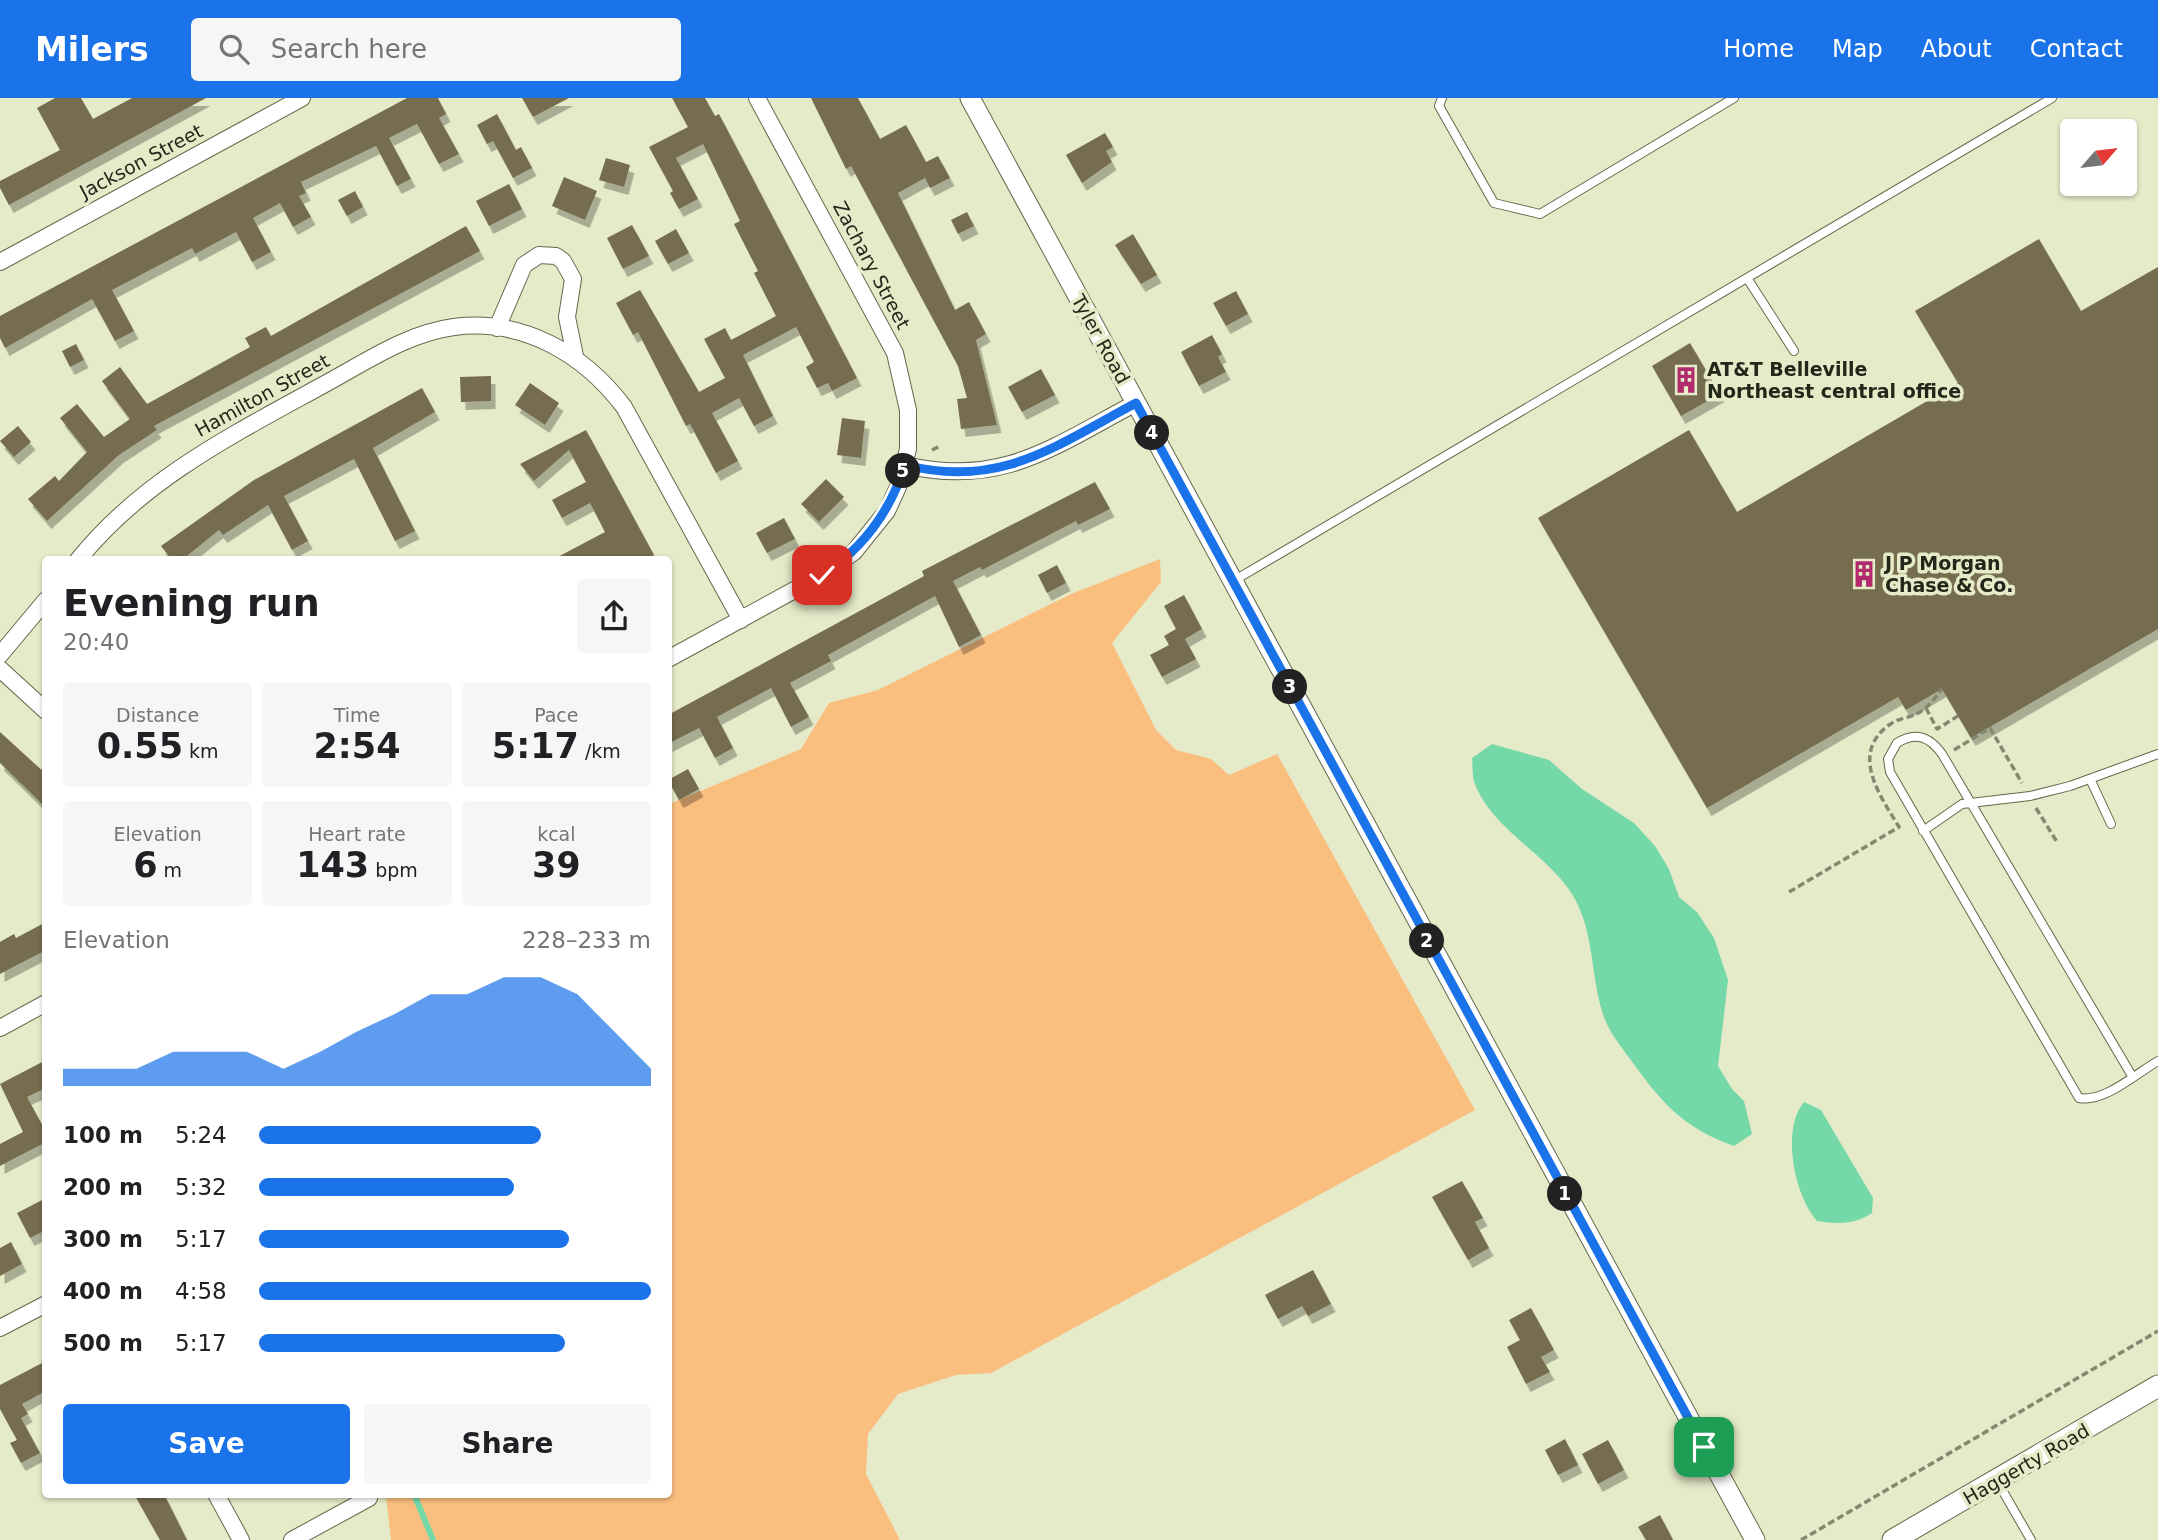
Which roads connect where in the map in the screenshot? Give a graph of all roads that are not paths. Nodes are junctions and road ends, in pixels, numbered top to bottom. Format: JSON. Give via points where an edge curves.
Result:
{"nodes":[{"id":1,"x":302,"y":98,"type":"edge"},
{"id":2,"x":757,"y":98,"type":"edge"},
{"id":3,"x":970,"y":98,"type":"edge"},
{"id":4,"x":1442,"y":98,"type":"edge"},
{"id":5,"x":1734,"y":98,"type":"edge"},
{"id":6,"x":2052,"y":98,"type":"edge"},
{"id":7,"x":0,"y":262,"type":"edge"},
{"id":8,"x":1747,"y":278,"type":"junction"},
{"id":9,"x":497,"y":328,"type":"junction"},
{"id":10,"x":1794,"y":351,"type":"dead end"},
{"id":11,"x":575,"y":356,"type":"junction"},
{"id":12,"x":1136,"y":403,"type":"junction"},
{"id":13,"x":905,"y":465,"type":"junction"},
{"id":14,"x":82,"y":556,"type":"edge"},
{"id":15,"x":1233,"y":581,"type":"junction"},
{"id":16,"x":42,"y":605,"type":"edge"},
{"id":17,"x":741,"y":620,"type":"junction"},
{"id":18,"x":0,"y":655,"type":"edge"},
{"id":19,"x":672,"y":657,"type":"edge"},
{"id":20,"x":0,"y":669,"type":"edge"},
{"id":21,"x":42,"y":707,"type":"edge"},
{"id":22,"x":2158,"y":754,"type":"edge"},
{"id":23,"x":2091,"y":781,"type":"junction"},
{"id":24,"x":1972,"y":803,"type":"junction"},
{"id":25,"x":2111,"y":824,"type":"dead end"},
{"id":26,"x":1923,"y":831,"type":"junction"},
{"id":27,"x":42,"y":1005,"type":"edge"},
{"id":28,"x":0,"y":1028,"type":"edge"},
{"id":29,"x":2158,"y":1061,"type":"edge"},
{"id":30,"x":2132,"y":1076,"type":"junction"},
{"id":31,"x":42,"y":1306,"type":"edge"},
{"id":32,"x":0,"y":1328,"type":"edge"},
{"id":33,"x":2158,"y":1386,"type":"edge"},
{"id":34,"x":1997,"y":1481,"type":"junction"},
{"id":35,"x":218,"y":1498,"type":"edge"},
{"id":36,"x":369,"y":1498,"type":"dead end"},
{"id":37,"x":242,"y":1540,"type":"edge"},
{"id":38,"x":292,"y":1540,"type":"edge"},
{"id":39,"x":1755,"y":1540,"type":"edge"},
{"id":40,"x":1893,"y":1540,"type":"edge"},
{"id":41,"x":2031,"y":1540,"type":"edge"}],
"edges":[{"from":1,"to":7,"type":"street","name":"Jackson Street"},
{"from":2,"to":13,"type":"street","name":"Zachary Street","via":[[895,353],[908,410]]},
{"from":3,"to":12,"type":"street","name":"Tyler Road"},
{"from":4,"to":5,"type":"lane","via":[[1439,106],[1494,203],[1540,214]]},
{"from":6,"to":8,"type":"lane"},
{"from":8,"to":10,"type":"lane"},
{"from":8,"to":15,"type":"lane"},
{"from":9,"to":11,"type":"street","name":"Hamilton Street","via":[[528,334]]},
{"from":9,"to":11,"type":"street","via":[[524,265],[540,255],[556,256],[573,279],[567,317]]},
{"from":9,"to":14,"type":"street","name":"Hamilton Street","via":[[455,327],[423,335],[226,437],[129,506]]},
{"from":11,"to":17,"type":"street","name":"Hamilton Street","via":[[624,407]]},
{"from":12,"to":13,"type":"street","via":[[1007,467],[956,473]]},
{"from":12,"to":15,"type":"street","name":"Tyler Road"},
{"from":13,"to":17,"type":"street","name":"Zachary Street","via":[[887,510],[854,552]]},
{"from":15,"to":39,"type":"street","name":"Tyler Road"},
{"from":16,"to":18,"type":"street"},
{"from":17,"to":19,"type":"street","name":"Zachary Street"},
{"from":20,"to":21,"type":"street"},
{"from":22,"to":23,"type":"lane"},
{"from":23,"to":24,"type":"lane","via":[[2030,796]]},
{"from":23,"to":25,"type":"lane"},
{"from":24,"to":26,"type":"lane","via":[[1950,810]]},
{"from":24,"to":26,"type":"lane","via":[[1935,744],[1921,736],[1902,740],[1893,748],[1888,765]]},
{"from":24,"to":30,"type":"lane"},
{"from":26,"to":30,"type":"lane","via":[[2079,1098],[2102,1094]]},
{"from":27,"to":28,"type":"street"},
{"from":29,"to":30,"type":"lane"},
{"from":31,"to":32,"type":"street"},
{"from":33,"to":34,"type":"main road","name":"Haggerty Road"},
{"from":34,"to":40,"type":"main road","name":"Haggerty Road"},
{"from":34,"to":41,"type":"lane"},
{"from":35,"to":37,"type":"street"},
{"from":36,"to":38,"type":"street"}]}
